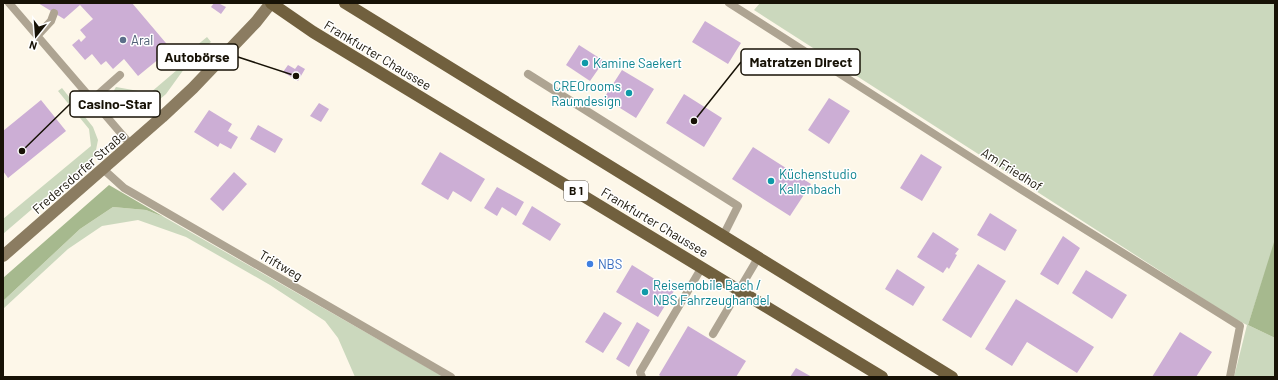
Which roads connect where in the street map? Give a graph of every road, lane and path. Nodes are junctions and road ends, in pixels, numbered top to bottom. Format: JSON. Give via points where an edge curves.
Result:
{"nodes":[{"id":1,"x":271,"y":3,"type":"edge"},
{"id":2,"x":345,"y":3,"type":"edge"},
{"id":3,"x":729,"y":3,"type":"edge"},
{"id":4,"x":8,"y":5,"type":"edge"},
{"id":5,"x":358,"y":7,"type":"edge"},
{"id":6,"x":54,"y":13,"type":"dead end"},
{"id":7,"x":38,"y":35,"type":"junction"},
{"id":8,"x":528,"y":74,"type":"dead end"},
{"id":9,"x":120,"y":75,"type":"dead end"},
{"id":10,"x":92,"y":99,"type":"junction"},
{"id":11,"x":131,"y":145,"type":"junction"},
{"id":12,"x":103,"y":169,"type":"junction"},
{"id":13,"x":723,"y":236,"type":"junction"},
{"id":14,"x":3,"y":256,"type":"edge"},
{"id":15,"x":758,"y":258,"type":"junction"},
{"id":16,"x":702,"y":267,"type":"junction"},
{"id":17,"x":739,"y":290,"type":"junction"},
{"id":18,"x":713,"y":334,"type":"dead end"},
{"id":19,"x":451,"y":377,"type":"edge"},
{"id":20,"x":642,"y":377,"type":"edge"},
{"id":21,"x":882,"y":377,"type":"edge"},
{"id":22,"x":952,"y":377,"type":"edge"},
{"id":23,"x":1230,"y":377,"type":"edge"}],
"edges":[{"from":1,"to":11,"type":"street","name":"Fredersdorfer Straße","via":[[193,88]]},
{"from":1,"to":16,"type":"main road","name":"Frankfurter Chaussee","number":"B 1","via":[[313,32]]},
{"from":2,"to":5,"type":"main road","name":"Frankfurter Chaussee"},
{"from":3,"to":23,"type":"lane","name":"Am Friedhof","via":[[1240,326]]},
{"from":4,"to":7,"type":"lane"},
{"from":5,"to":13,"type":"main road","name":"Frankfurter Chaussee"},
{"from":6,"to":7,"type":"lane","via":[[51,21]]},
{"from":7,"to":10,"type":"lane"},
{"from":8,"to":13,"type":"lane","via":[[738,206]]},
{"from":9,"to":10,"type":"lane"},
{"from":10,"to":11,"type":"lane"},
{"from":11,"to":12,"type":"street","name":"Fredersdorfer Straße"},
{"from":12,"to":14,"type":"street","name":"Fredersdorfer Straße"},
{"from":12,"to":19,"type":"lane","name":"Triftweg","via":[[124,188]]},
{"from":13,"to":15,"type":"main road","name":"Frankfurter Chaussee"},
{"from":15,"to":17,"type":"lane"},
{"from":15,"to":22,"type":"main road","name":"Frankfurter Chaussee"},
{"from":16,"to":17,"type":"main road","name":"Frankfurter Chaussee","number":"B 1"},
{"from":16,"to":20,"type":"lane","via":[[640,372]]},
{"from":17,"to":18,"type":"lane"},
{"from":17,"to":21,"type":"main road","name":"Frankfurter Chaussee","number":"B 1"}]}
